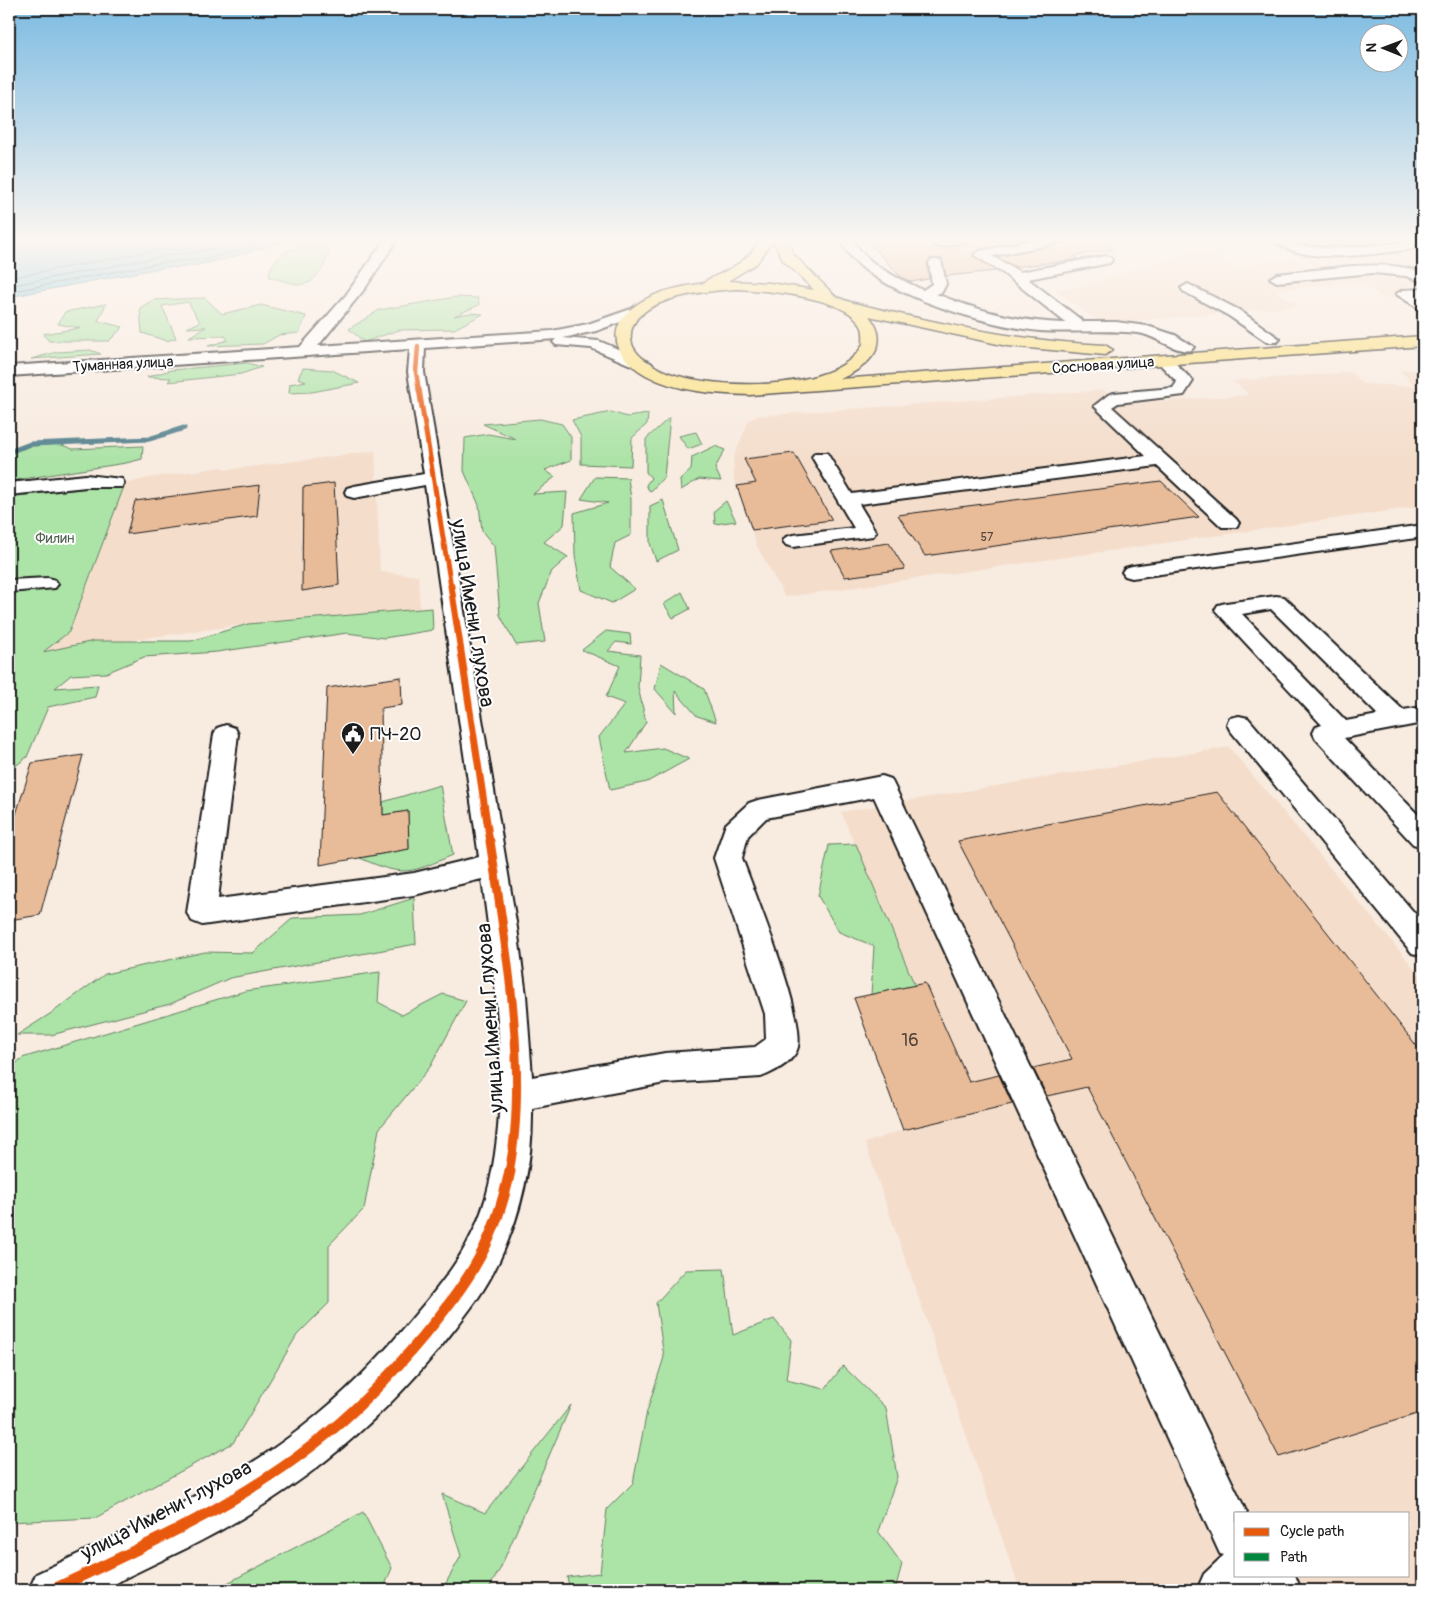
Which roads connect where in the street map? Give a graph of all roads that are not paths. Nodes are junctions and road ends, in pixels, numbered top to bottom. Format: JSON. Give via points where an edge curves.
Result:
{"nodes":[{"id":1,"x":341,"y":313,"type":"edge"},
{"id":2,"x":633,"y":313,"type":"edge"},
{"id":3,"x":636,"y":313,"type":"edge"},
{"id":4,"x":854,"y":313,"type":"edge"},
{"id":5,"x":872,"y":313,"type":"edge"},
{"id":6,"x":978,"y":313,"type":"edge"},
{"id":7,"x":1062,"y":313,"type":"edge"},
{"id":8,"x":1233,"y":313,"type":"edge"},
{"id":9,"x":1145,"y":318,"type":"dead end"},
{"id":10,"x":1082,"y":328,"type":"junction"},
{"id":11,"x":1423,"y":328,"type":"edge"},
{"id":12,"x":1164,"y":335,"type":"junction"},
{"id":13,"x":1272,"y":339,"type":"junction"},
{"id":14,"x":1423,"y":341,"type":"edge"},
{"id":15,"x":418,"y":346,"type":"junction"},
{"id":16,"x":1186,"y":347,"type":"junction"},
{"id":17,"x":302,"y":352,"type":"junction"},
{"id":18,"x":1165,"y":361,"type":"junction"},
{"id":19,"x":645,"y":366,"type":"junction"},
{"id":20,"x":9,"y":371,"type":"edge"},
{"id":21,"x":782,"y":388,"type":"junction"},
{"id":22,"x":821,"y":457,"type":"dead end"},
{"id":23,"x":1161,"y":460,"type":"junction"},
{"id":24,"x":434,"y":478,"type":"junction"},
{"id":25,"x":115,"y":483,"type":"dead end"},
{"id":26,"x":9,"y":489,"type":"edge"},
{"id":27,"x":354,"y":492,"type":"dead end"},
{"id":28,"x":848,"y":500,"type":"junction"},
{"id":29,"x":1228,"y":523,"type":"dead end"},
{"id":30,"x":1423,"y":531,"type":"edge"},
{"id":31,"x":793,"y":541,"type":"dead end"},
{"id":32,"x":1132,"y":572,"type":"dead end"},
{"id":33,"x":48,"y":584,"type":"dead end"},
{"id":34,"x":9,"y":586,"type":"edge"},
{"id":35,"x":1423,"y":714,"type":"edge"},
{"id":36,"x":1397,"y":719,"type":"junction"},
{"id":37,"x":1239,"y":724,"type":"dead end"},
{"id":38,"x":1341,"y":730,"type":"junction"},
{"id":39,"x":226,"y":734,"type":"dead end"},
{"id":40,"x":1423,"y":837,"type":"edge"},
{"id":41,"x":493,"y":865,"type":"junction"},
{"id":42,"x":1423,"y":944,"type":"edge"},
{"id":43,"x":517,"y":1095,"type":"junction"},
{"id":44,"x":1234,"y":1534,"type":"edge"},
{"id":45,"x":1234,"y":1575,"type":"edge"},
{"id":46,"x":1263,"y":1576,"type":"edge"},
{"id":47,"x":52,"y":1590,"type":"edge"},
{"id":48,"x":1220,"y":1590,"type":"edge"},
{"id":49,"x":1278,"y":1590,"type":"edge"}],
"edges":[{"from":1,"to":17,"type":"street"},
{"from":2,"to":15,"type":"street","name":"Туманная улица","via":[[592,328],[552,335]]},
{"from":3,"to":19,"type":"main road","via":[[624,326],[623,343],[627,351]]},
{"from":4,"to":21,"type":"main road","via":[[867,324],[871,333],[866,353],[844,371]]},
{"from":5,"to":16,"type":"main road","name":"Сосновая улица","via":[[994,340],[1092,350]]},
{"from":6,"to":10,"type":"street","via":[[1037,326]]},
{"from":7,"to":10,"type":"street"},
{"from":8,"to":13,"type":"street"},
{"from":9,"to":12,"type":"street"},
{"from":10,"to":12,"type":"street","via":[[1139,328]]},
{"from":11,"to":13,"type":"main road","name":"Сосновая улица"},
{"from":12,"to":16,"type":"street"},
{"from":13,"to":16,"type":"main road","name":"Сосновая улица"},
{"from":14,"to":18,"type":"main road","name":"Сосновая улица"},
{"from":15,"to":17,"type":"street","name":"Туманная улица"},
{"from":15,"to":19,"type":"street","name":"Туманная улица","via":[[548,341],[580,343],[602,347]]},
{"from":15,"to":24,"type":"street","name":"улица Имени Глухова","via":[[416,372]]},
{"from":17,"to":20,"type":"street","name":"Туманная улица"},
{"from":18,"to":21,"type":"main road","name":"Сосновая улица"},
{"from":18,"to":23,"type":"street","via":[[1185,381],[1178,392],[1114,398],[1102,406]]},
{"from":19,"to":21,"type":"main road","via":[[672,378],[705,386],[744,390]]},
{"from":22,"to":28,"type":"street"},
{"from":23,"to":28,"type":"street"},
{"from":23,"to":29,"type":"street"},
{"from":24,"to":27,"type":"street"},
{"from":24,"to":41,"type":"street","name":"улица Имени Глухова"},
{"from":25,"to":26,"type":"street","via":[[86,481]]},
{"from":28,"to":31,"type":"street","via":[[866,532]]},
{"from":30,"to":32,"type":"street"},
{"from":33,"to":34,"type":"street"},
{"from":35,"to":36,"type":"street"},
{"from":36,"to":38,"type":"street"},
{"from":36,"to":38,"type":"street","via":[[1276,602],[1226,610]]},
{"from":37,"to":42,"type":"street"},
{"from":38,"to":40,"type":"street","via":[[1324,733]]},
{"from":39,"to":41,"type":"street","via":[[202,913],[414,884]]},
{"from":41,"to":43,"type":"street","name":"улица Имени Глухова","via":[[509,969]]},
{"from":43,"to":44,"type":"street","via":[[665,1068],[761,1062],[782,1046],[781,1014],[728,858],[736,830],[758,810],[882,786]]},
{"from":43,"to":47,"type":"street","name":"улица Имени Глухова","via":[[513,1156],[503,1202],[485,1251],[455,1297],[414,1349],[362,1404],[296,1459],[215,1510]]},
{"from":45,"to":48,"type":"street"},
{"from":46,"to":49,"type":"street"}]}
